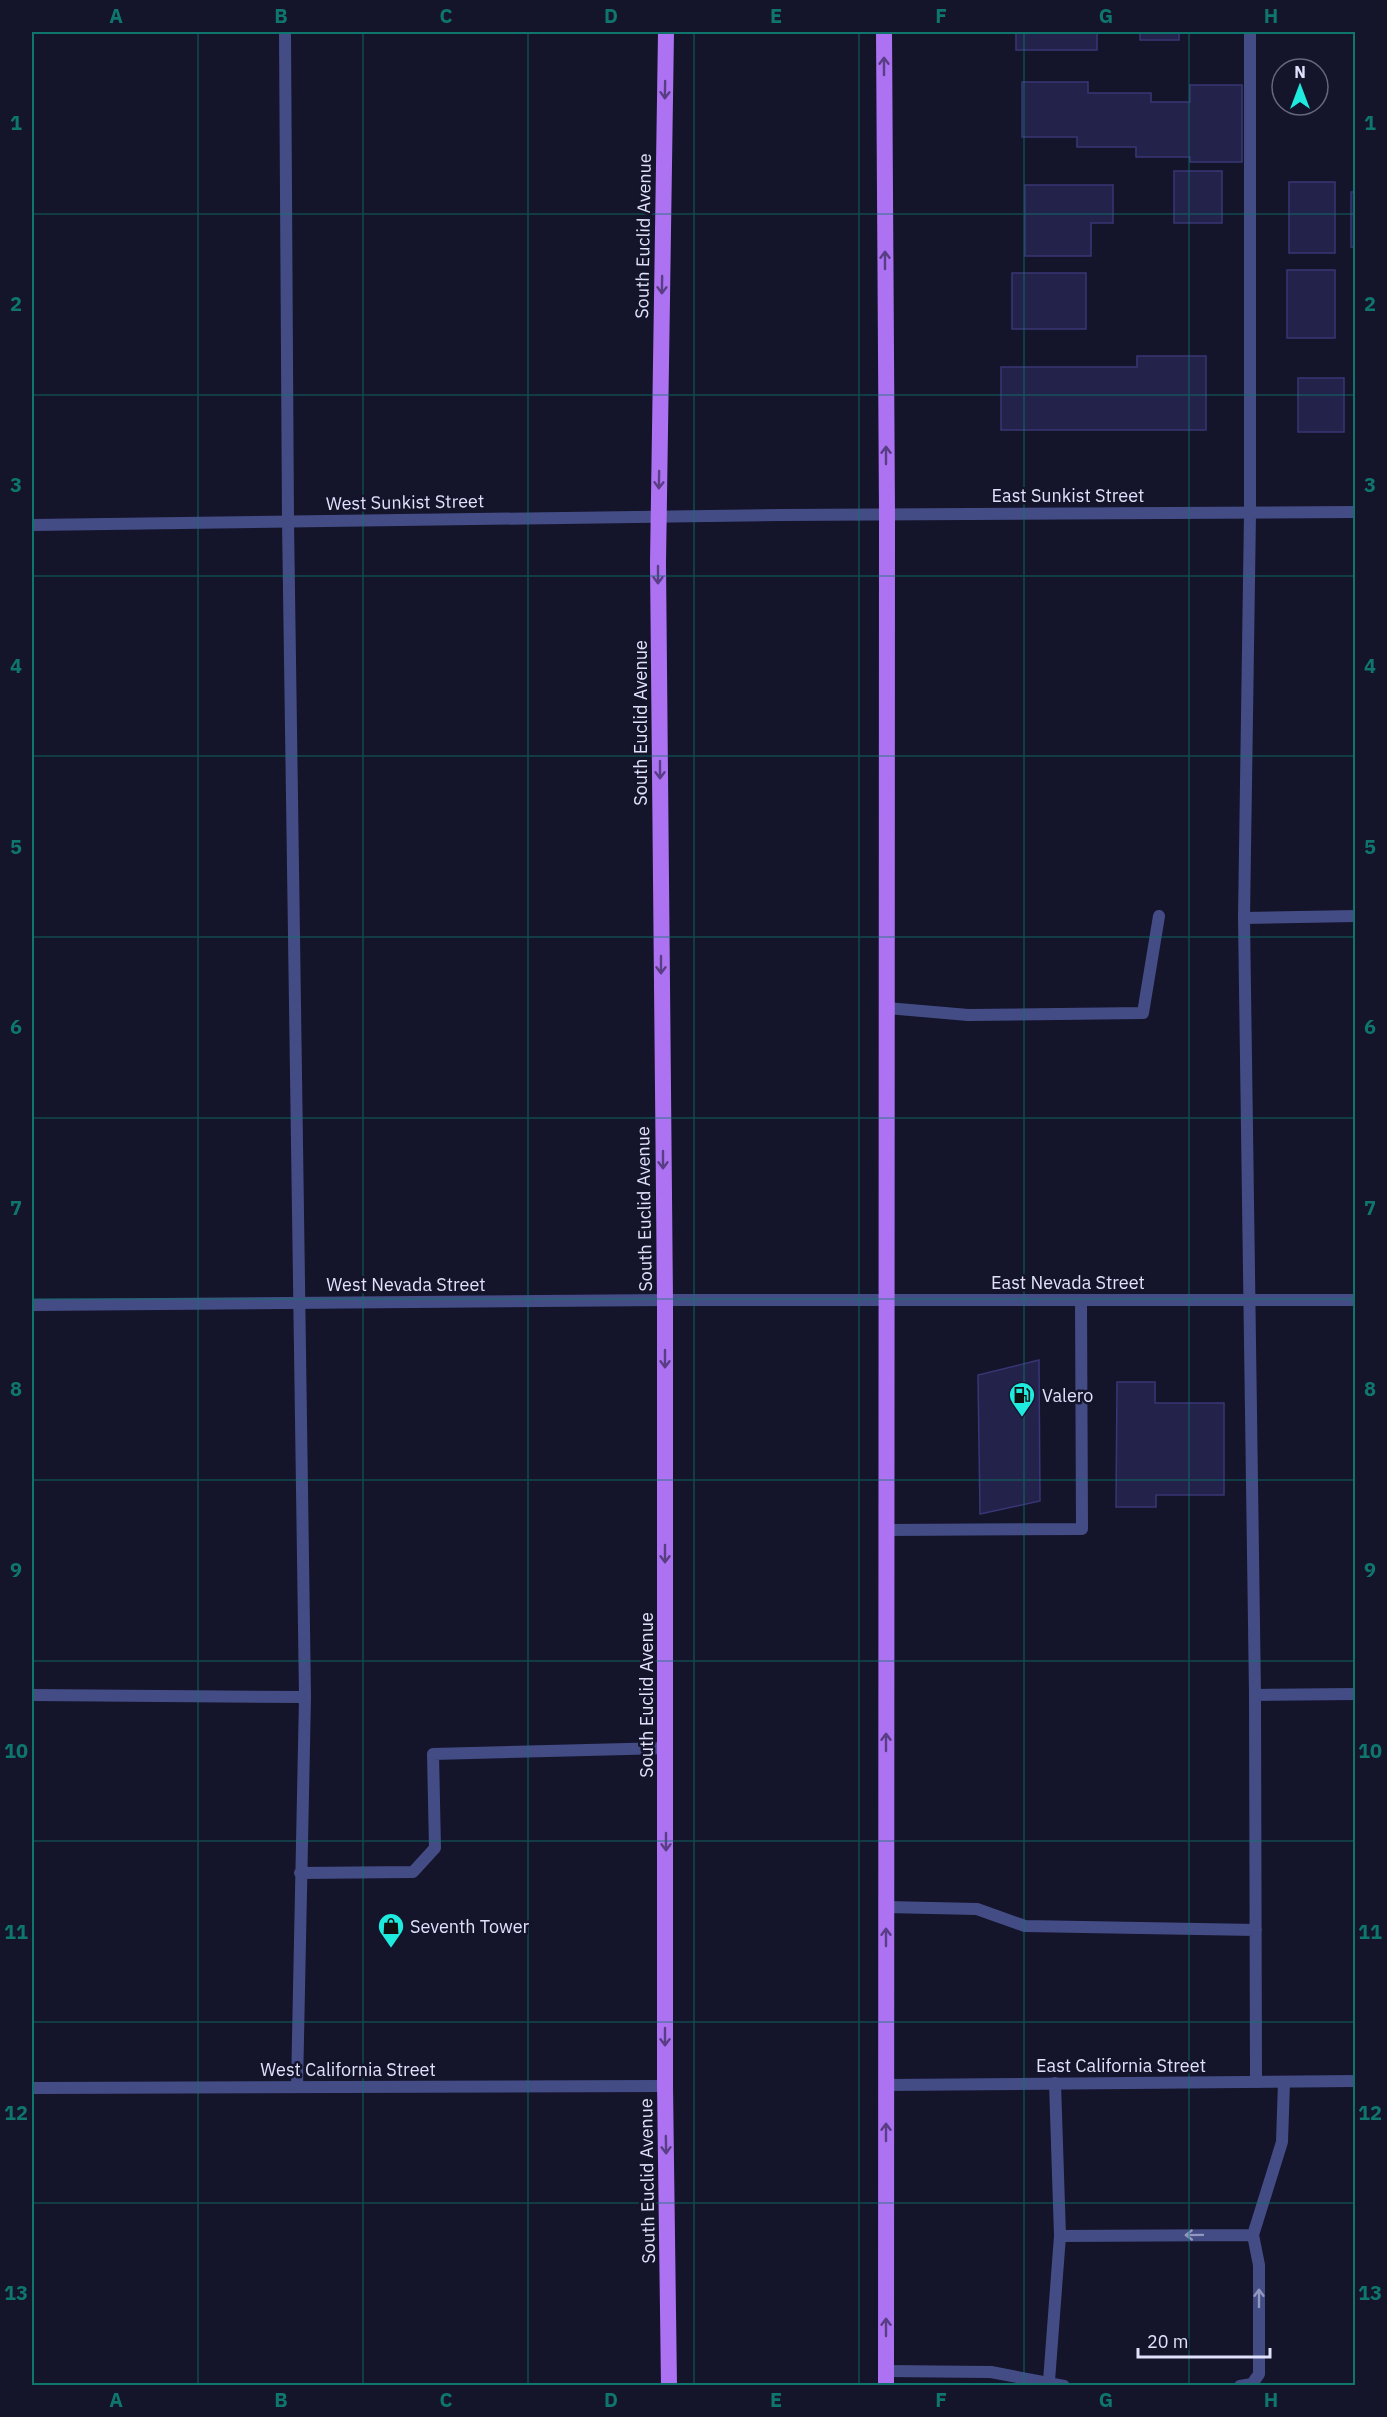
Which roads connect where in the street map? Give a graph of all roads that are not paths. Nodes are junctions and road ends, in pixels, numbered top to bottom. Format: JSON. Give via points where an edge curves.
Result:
{"nodes":[{"id":1,"x":285,"y":32,"type":"edge"},
{"id":2,"x":666,"y":32,"type":"edge"},
{"id":3,"x":884,"y":32,"type":"edge"},
{"id":4,"x":1250,"y":32,"type":"edge"},
{"id":5,"x":1356,"y":512,"type":"edge"},
{"id":6,"x":1250,"y":513,"type":"junction"},
{"id":7,"x":887,"y":514,"type":"junction"},
{"id":8,"x":780,"y":515,"type":"joint"},
{"id":9,"x":658,"y":516,"type":"junction"},
{"id":10,"x":288,"y":521,"type":"junction"},
{"id":11,"x":32,"y":525,"type":"edge"},
{"id":12,"x":1159,"y":916,"type":"dead end"},
{"id":13,"x":1356,"y":916,"type":"edge"},
{"id":14,"x":1244,"y":918,"type":"junction"},
{"id":15,"x":887,"y":1008,"type":"junction"},
{"id":16,"x":665,"y":1300,"type":"junction"},
{"id":17,"x":781,"y":1300,"type":"joint"},
{"id":18,"x":886,"y":1300,"type":"junction"},
{"id":19,"x":1081,"y":1300,"type":"junction"},
{"id":20,"x":1249,"y":1300,"type":"junction"},
{"id":21,"x":1356,"y":1300,"type":"edge"},
{"id":22,"x":301,"y":1303,"type":"junction"},
{"id":23,"x":32,"y":1305,"type":"edge"},
{"id":24,"x":886,"y":1530,"type":"junction"},
{"id":25,"x":1356,"y":1694,"type":"edge"},
{"id":26,"x":32,"y":1695,"type":"edge"},
{"id":27,"x":1255,"y":1695,"type":"junction"},
{"id":28,"x":305,"y":1697,"type":"junction"},
{"id":29,"x":666,"y":1748,"type":"junction"},
{"id":30,"x":300,"y":1873,"type":"junction"},
{"id":31,"x":886,"y":1907,"type":"junction"},
{"id":32,"x":1256,"y":1930,"type":"junction"},
{"id":33,"x":1356,"y":2081,"type":"edge"},
{"id":34,"x":1256,"y":2082,"type":"junction"},
{"id":35,"x":1284,"y":2082,"type":"junction"},
{"id":36,"x":1055,"y":2083,"type":"junction"},
{"id":37,"x":886,"y":2085,"type":"junction"},
{"id":38,"x":665,"y":2086,"type":"junction"},
{"id":39,"x":297,"y":2087,"type":"junction"},
{"id":40,"x":32,"y":2088,"type":"edge"},
{"id":41,"x":1253,"y":2235,"type":"junction"},
{"id":42,"x":1060,"y":2236,"type":"junction"},
{"id":43,"x":886,"y":2378,"type":"edge"},
{"id":44,"x":1049,"y":2381,"type":"junction"},
{"id":45,"x":669,"y":2385,"type":"edge"},
{"id":46,"x":1064,"y":2385,"type":"edge"},
{"id":47,"x":1240,"y":2385,"type":"edge"}],
"edges":[{"from":1,"to":10,"type":"street"},
{"from":2,"to":9,"type":"main road","name":"South Euclid Avenue","one_way":true},
{"from":7,"to":3,"type":"main road","one_way":true},
{"from":4,"to":6,"type":"street"},
{"from":5,"to":6,"type":"street","name":"East Sunkist Street"},
{"from":6,"to":7,"type":"street","name":"East Sunkist Street"},
{"from":6,"to":14,"type":"street"},
{"from":7,"to":8,"type":"street","name":"East Sunkist Street"},
{"from":7,"to":15,"type":"main road"},
{"from":8,"to":9,"type":"street","name":"West Sunkist Street"},
{"from":9,"to":10,"type":"street","name":"West Sunkist Street"},
{"from":9,"to":16,"type":"main road","name":"South Euclid Avenue","one_way":true},
{"from":10,"to":11,"type":"street","name":"West Sunkist Street"},
{"from":10,"to":22,"type":"street"},
{"from":12,"to":15,"type":"street","via":[[1143,1013],[968,1015]]},
{"from":13,"to":14,"type":"street"},
{"from":14,"to":20,"type":"street"},
{"from":15,"to":18,"type":"main road"},
{"from":16,"to":17,"type":"street","name":"West Nevada Street"},
{"from":16,"to":22,"type":"street","name":"West Nevada Street"},
{"from":16,"to":29,"type":"main road","name":"South Euclid Avenue","one_way":true},
{"from":17,"to":18,"type":"street","name":"East Nevada Street"},
{"from":18,"to":19,"type":"street","name":"East Nevada Street"},
{"from":18,"to":24,"type":"main road"},
{"from":19,"to":20,"type":"street","name":"East Nevada Street"},
{"from":19,"to":24,"type":"street","via":[[1082,1529]]},
{"from":20,"to":21,"type":"street","name":"East Nevada Street"},
{"from":20,"to":27,"type":"street"},
{"from":22,"to":23,"type":"street","name":"West Nevada Street"},
{"from":22,"to":28,"type":"street"},
{"from":31,"to":24,"type":"main road","one_way":true},
{"from":25,"to":27,"type":"street"},
{"from":26,"to":28,"type":"street"},
{"from":27,"to":32,"type":"street"},
{"from":28,"to":30,"type":"street"},
{"from":29,"to":30,"type":"street","via":[[433,1754],[435,1848],[413,1872]]},
{"from":29,"to":38,"type":"main road","name":"South Euclid Avenue","one_way":true},
{"from":30,"to":39,"type":"street"},
{"from":31,"to":32,"type":"street","via":[[977,1909],[1025,1926]]},
{"from":37,"to":31,"type":"main road","one_way":true},
{"from":32,"to":34,"type":"street"},
{"from":33,"to":35,"type":"street","name":"East California Street"},
{"from":34,"to":35,"type":"street","name":"East California Street"},
{"from":34,"to":36,"type":"street","name":"East California Street"},
{"from":35,"to":41,"type":"street","via":[[1282,2142]]},
{"from":36,"to":37,"type":"street","name":"East California Street"},
{"from":36,"to":42,"type":"street"},
{"from":43,"to":37,"type":"main road","one_way":true},
{"from":38,"to":39,"type":"street","name":"West California Street"},
{"from":38,"to":45,"type":"main road","name":"South Euclid Avenue","one_way":true},
{"from":39,"to":40,"type":"street","name":"West California Street"},
{"from":41,"to":42,"type":"street","one_way":true},
{"from":47,"to":41,"type":"street","one_way":true,"via":[[1251,2384],[1259,2374],[1259,2265]]},
{"from":42,"to":44,"type":"street"},
{"from":43,"to":44,"type":"street","via":[[991,2372]]},
{"from":44,"to":46,"type":"street"}]}
